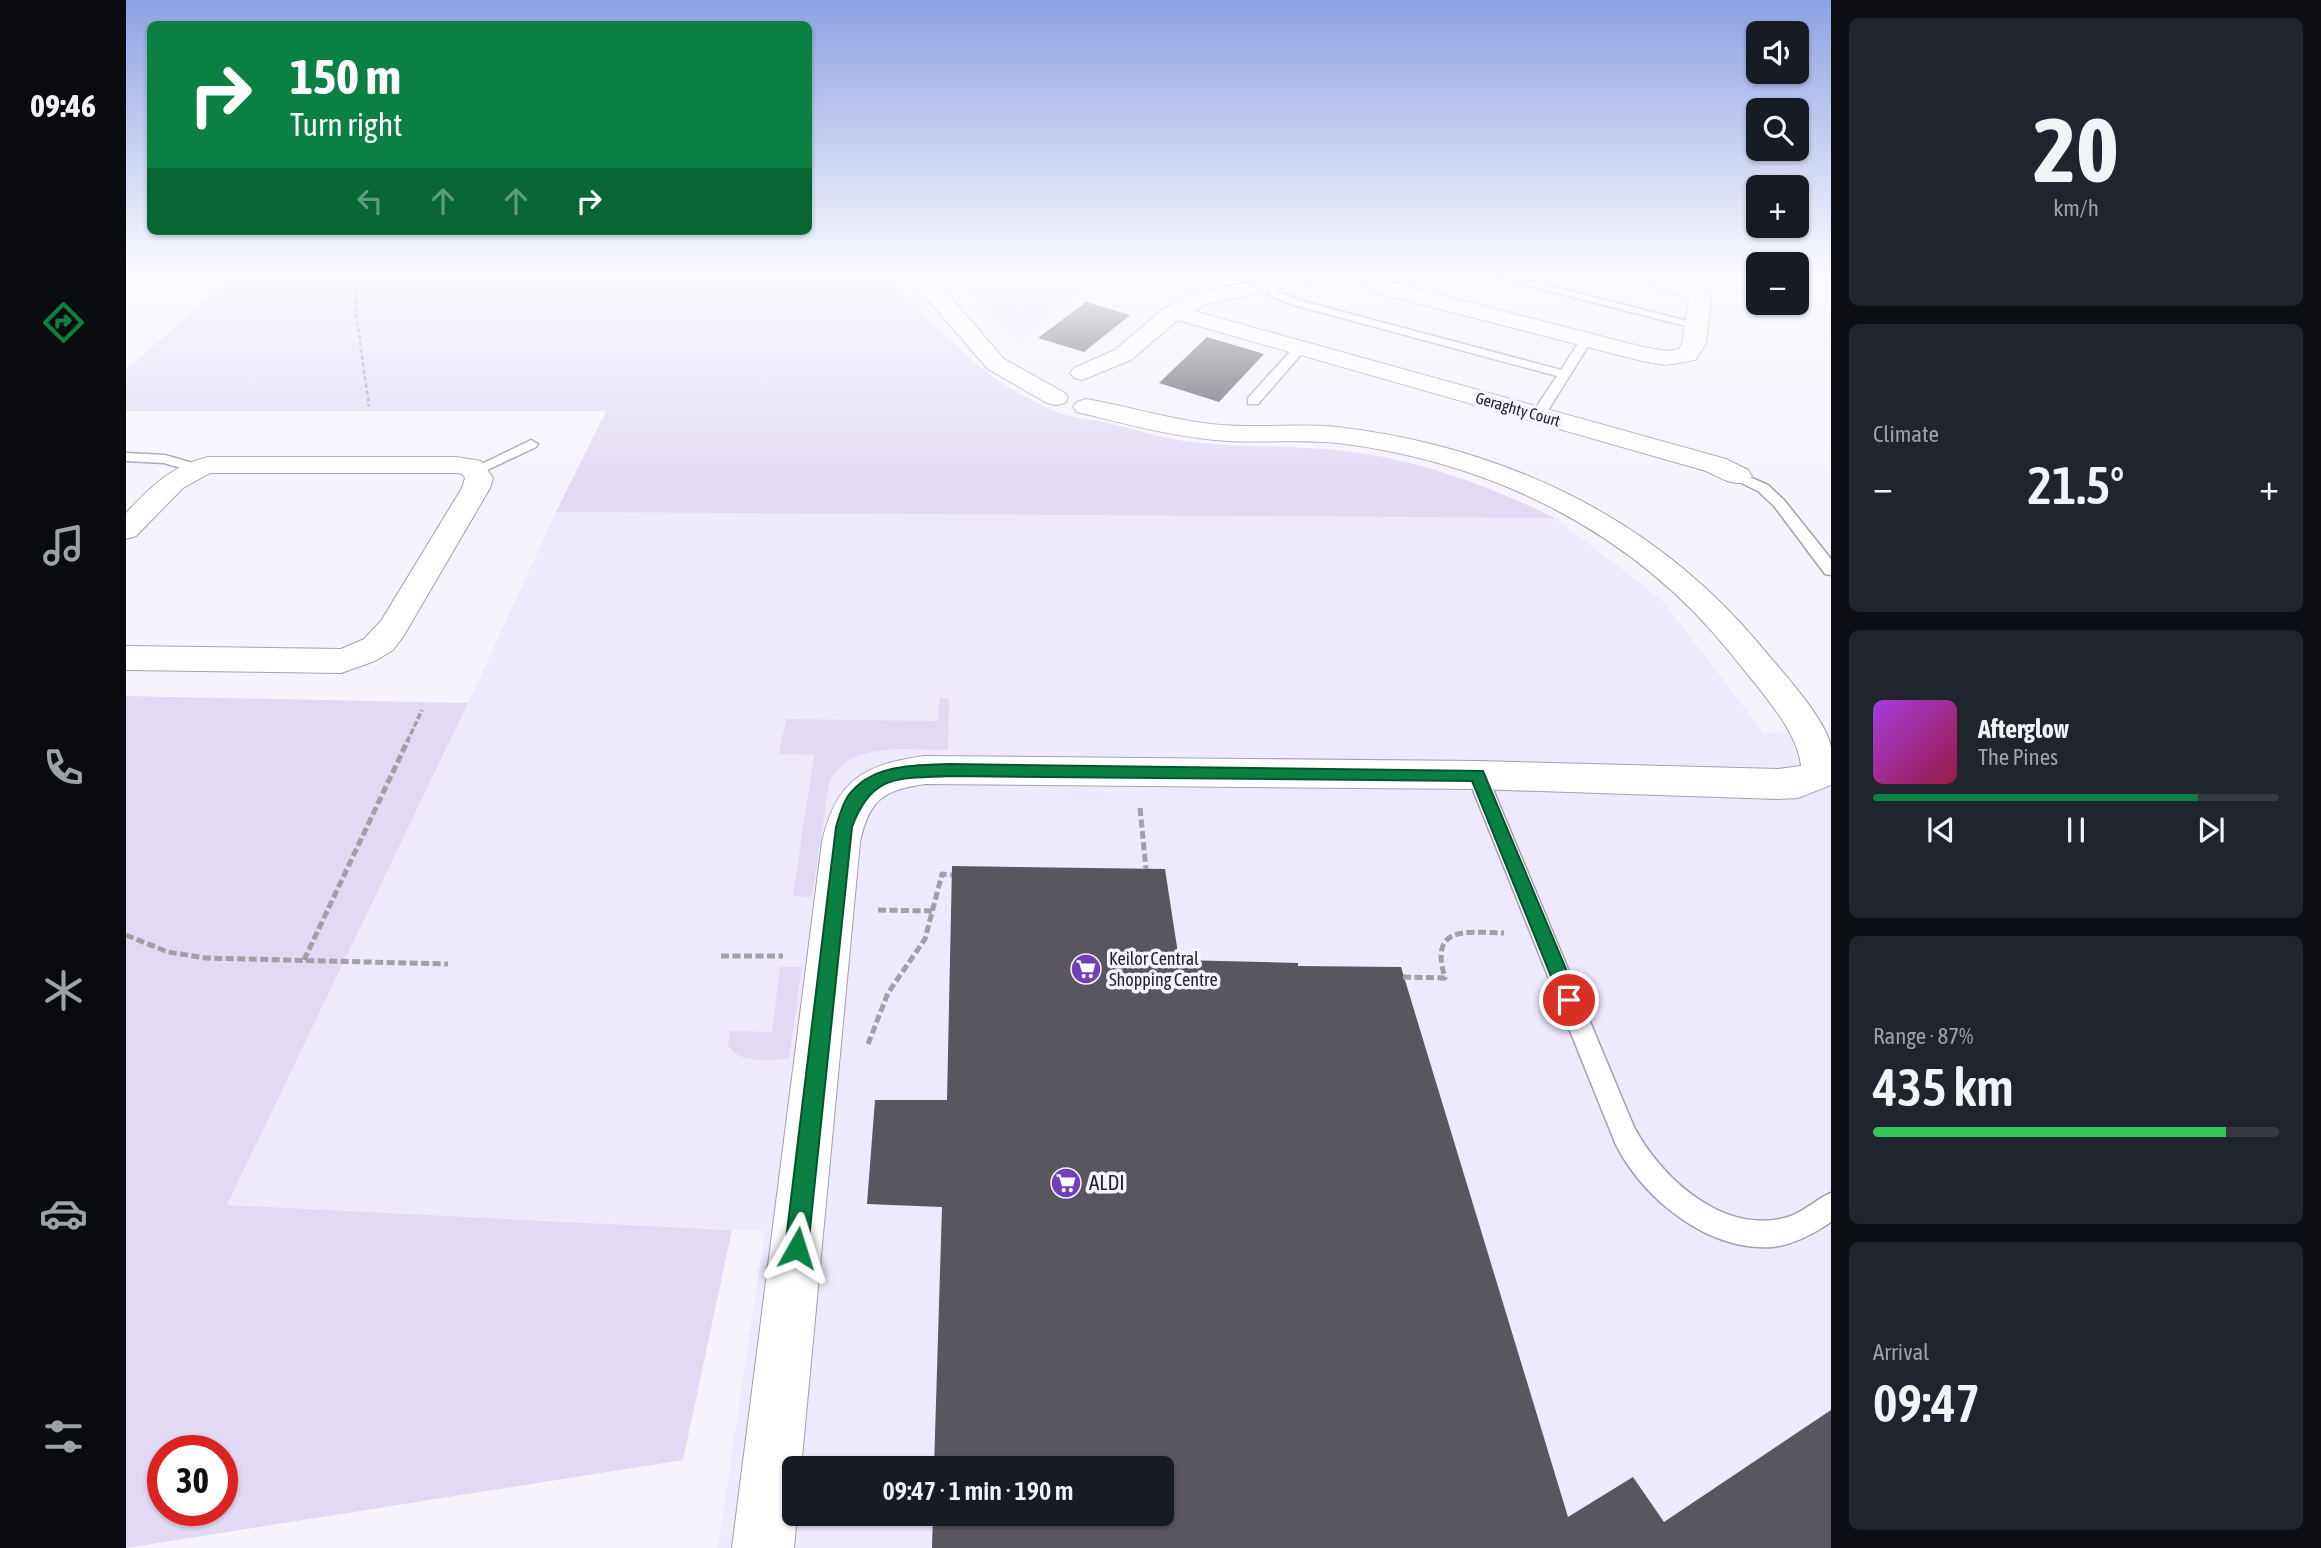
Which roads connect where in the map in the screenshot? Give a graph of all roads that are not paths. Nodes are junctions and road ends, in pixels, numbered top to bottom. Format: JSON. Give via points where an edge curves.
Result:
{"nodes":[{"id":1,"x":980,"y":344,"type":"edge"},
{"id":2,"x":988,"y":344,"type":"edge"},
{"id":3,"x":1136,"y":344,"type":"edge"},
{"id":4,"x":1287,"y":344,"type":"edge"},
{"id":5,"x":1452,"y":344,"type":"edge"},
{"id":6,"x":1583,"y":344,"type":"edge"},
{"id":7,"x":1602,"y":344,"type":"edge"},
{"id":8,"x":1693,"y":344,"type":"edge"},
{"id":9,"x":1300,"y":348,"type":"junction"},
{"id":10,"x":1123,"y":355,"type":"junction"},
{"id":11,"x":1067,"y":373,"type":"junction"},
{"id":12,"x":1563,"y":374,"type":"junction"},
{"id":13,"x":1116,"y":386,"type":"junction"},
{"id":14,"x":1056,"y":398,"type":"junction"},
{"id":15,"x":1086,"y":407,"type":"junction"},
{"id":16,"x":1538,"y":415,"type":"junction"},
{"id":17,"x":1263,"y":416,"type":"junction"},
{"id":18,"x":531,"y":444,"type":"dead end"},
{"id":19,"x":126,"y":457,"type":"edge"},
{"id":20,"x":195,"y":468,"type":"junction"},
{"id":21,"x":476,"y":470,"type":"junction"},
{"id":22,"x":1738,"y":476,"type":"joint"},
{"id":23,"x":126,"y":530,"type":"edge"},
{"id":24,"x":1831,"y":570,"type":"edge"},
{"id":25,"x":126,"y":658,"type":"edge"},
{"id":26,"x":1477,"y":775,"type":"junction"},
{"id":27,"x":1831,"y":1206,"type":"edge"},
{"id":28,"x":763,"y":1548,"type":"edge"}],
"edges":[{"from":1,"to":14,"type":"street","via":[[1003,370]]},
{"from":2,"to":11,"type":"street"},
{"from":3,"to":10,"type":"street"},
{"from":4,"to":9,"type":"street","name":"Geraghty Court"},
{"from":5,"to":12,"type":"lane"},
{"from":6,"to":12,"type":"lane"},
{"from":7,"to":8,"type":"street","via":[[1656,358],[1677,358],[1691,351]]},
{"from":9,"to":16,"type":"street","name":"Geraghty Court"},
{"from":9,"to":17,"type":"lane"},
{"from":10,"to":11,"type":"street"},
{"from":10,"to":13,"type":"street"},
{"from":11,"to":13,"type":"street","via":[[1105,377]]},
{"from":11,"to":14,"type":"street","via":[[1055,381],[1052,392]]},
{"from":12,"to":16,"type":"lane"},
{"from":13,"to":15,"type":"street","via":[[1118,392],[1111,401]]},
{"from":13,"to":17,"type":"street","via":[[1159,407]]},
{"from":14,"to":15,"type":"street"},
{"from":15,"to":17,"type":"street","via":[[1214,432]]},
{"from":16,"to":22,"type":"street","name":"Geraghty Court","via":[[1716,465]]},
{"from":17,"to":26,"type":"street","via":[[1336,435],[1406,446],[1509,476],[1579,508],[1644,551],[1698,596],[1783,698],[1821,764],[1819,774],[1810,780],[1778,784]]},
{"from":18,"to":21,"type":"lane"},
{"from":19,"to":20,"type":"lane","via":[[165,459]]},
{"from":20,"to":21,"type":"street","via":[[222,464],[456,465]]},
{"from":20,"to":23,"type":"street","via":[[175,479]]},
{"from":21,"to":25,"type":"street","via":[[476,488],[392,629],[380,645],[362,655],[341,661]]},
{"from":22,"to":24,"type":"lane","via":[[1763,488],[1779,503]]},
{"from":26,"to":27,"type":"lane","via":[[1625,1136],[1643,1168],[1707,1219],[1739,1230],[1789,1231]]},
{"from":26,"to":28,"type":"street","via":[[925,770],[901,772],[863,790],[848,813],[841,842]]}]}
